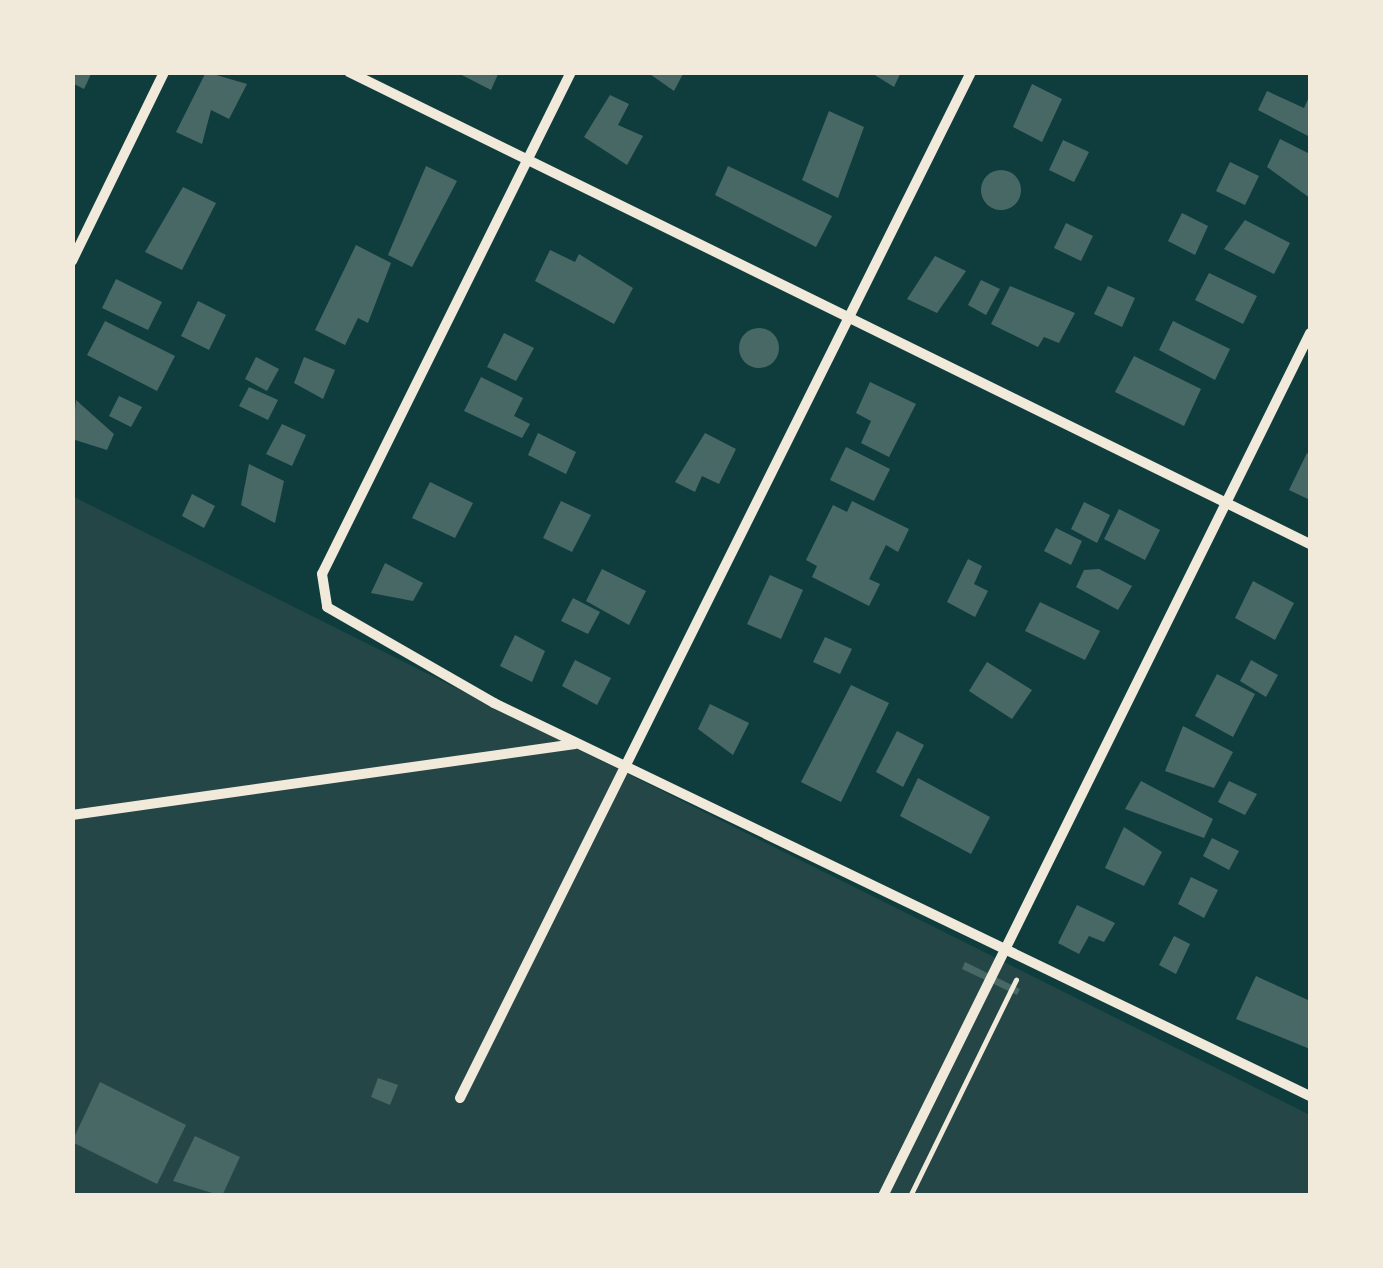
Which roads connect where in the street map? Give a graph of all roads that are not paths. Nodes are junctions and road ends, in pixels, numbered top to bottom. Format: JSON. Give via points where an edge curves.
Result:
{"nodes":[{"id":1,"x":164,"y":72,"type":"edge"},
{"id":2,"x":349,"y":72,"type":"edge"},
{"id":3,"x":571,"y":72,"type":"edge"},
{"id":4,"x":971,"y":72,"type":"edge"},
{"id":5,"x":528,"y":162,"type":"junction"},
{"id":6,"x":72,"y":260,"type":"edge"},
{"id":7,"x":850,"y":318,"type":"junction"},
{"id":8,"x":1310,"y":333,"type":"edge"},
{"id":9,"x":1227,"y":503,"type":"junction"},
{"id":10,"x":1310,"y":544,"type":"edge"},
{"id":11,"x":576,"y":744,"type":"junction"},
{"id":12,"x":626,"y":769,"type":"junction"},
{"id":13,"x":72,"y":815,"type":"edge"},
{"id":14,"x":1001,"y":947,"type":"junction"},
{"id":15,"x":1310,"y":1096,"type":"edge"},
{"id":16,"x":460,"y":1098,"type":"dead end"},
{"id":17,"x":883,"y":1196,"type":"edge"}],
"edges":[{"from":1,"to":6,"type":"street"},
{"from":2,"to":5,"type":"street"},
{"from":3,"to":5,"type":"street"},
{"from":4,"to":7,"type":"street"},
{"from":5,"to":7,"type":"street"},
{"from":5,"to":11,"type":"street","via":[[327,562],[320,596],[374,639]]},
{"from":7,"to":9,"type":"street"},
{"from":7,"to":12,"type":"street"},
{"from":8,"to":9,"type":"street"},
{"from":9,"to":10,"type":"street"},
{"from":9,"to":14,"type":"street"},
{"from":11,"to":12,"type":"street"},
{"from":11,"to":13,"type":"street"},
{"from":12,"to":14,"type":"street"},
{"from":12,"to":16,"type":"street"},
{"from":14,"to":15,"type":"street"},
{"from":14,"to":17,"type":"street"}]}
